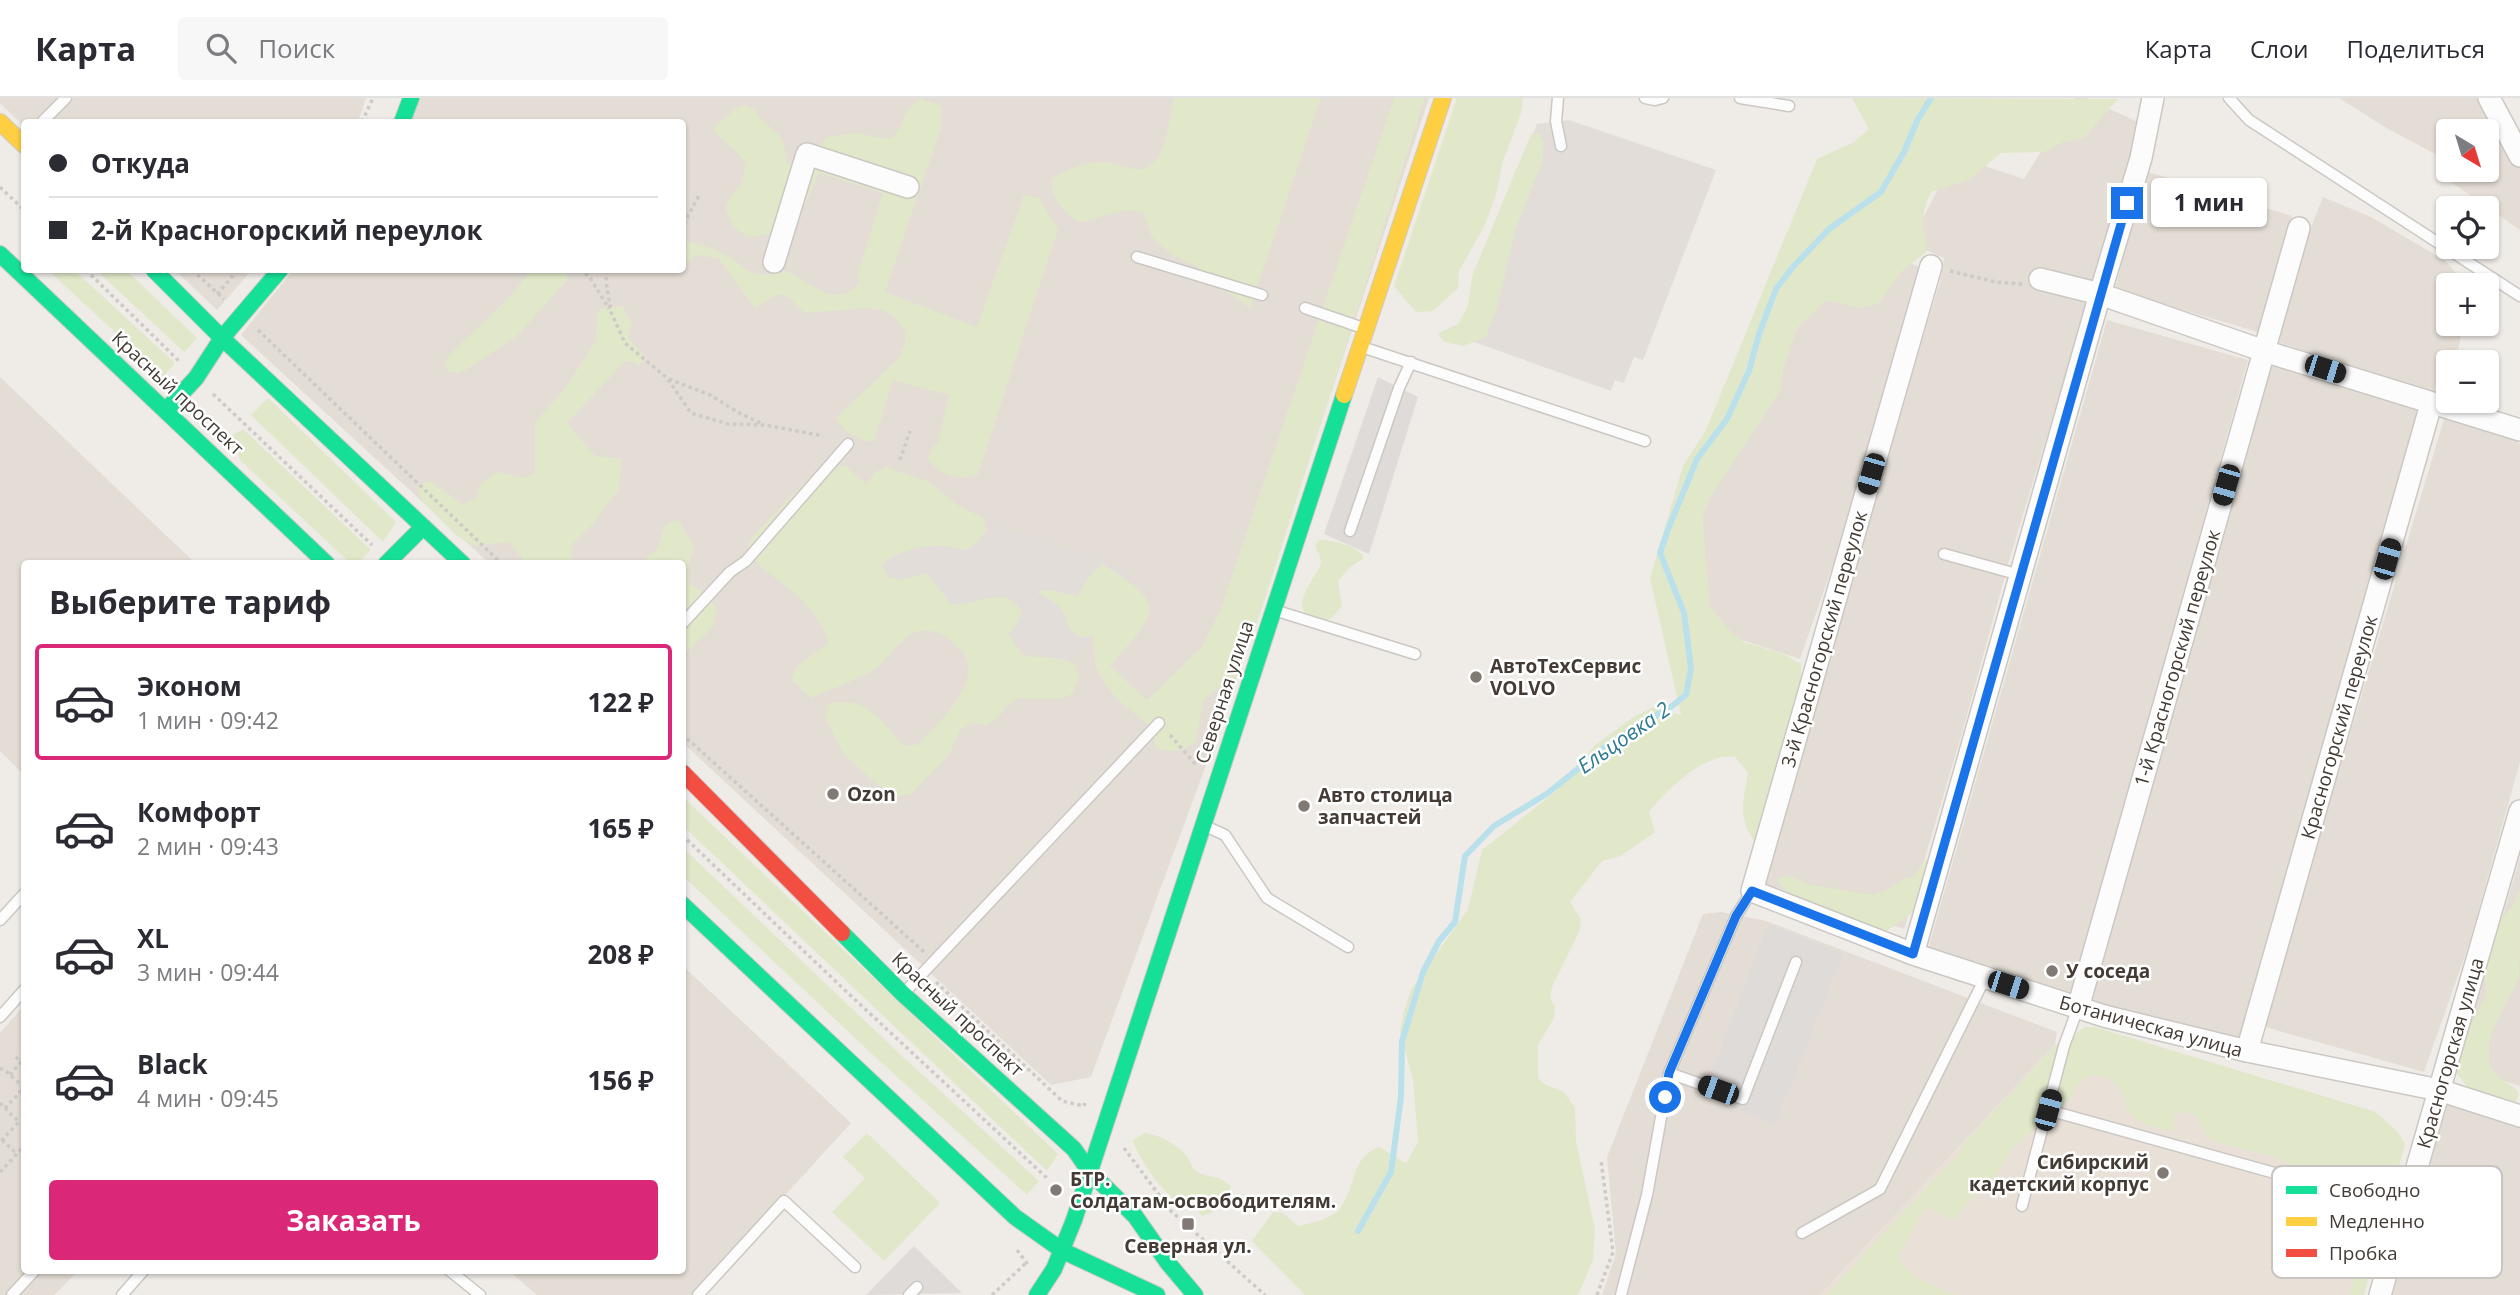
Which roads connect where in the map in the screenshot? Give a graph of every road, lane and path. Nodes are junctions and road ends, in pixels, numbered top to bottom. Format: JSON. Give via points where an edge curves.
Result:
{"nodes":[{"id":1,"x":66,"y":98,"type":"edge"},
{"id":2,"x":373,"y":98,"type":"edge"},
{"id":3,"x":411,"y":98,"type":"edge"},
{"id":4,"x":1443,"y":98,"type":"edge"},
{"id":5,"x":1558,"y":98,"type":"edge"},
{"id":6,"x":1645,"y":98,"type":"edge"},
{"id":7,"x":1663,"y":98,"type":"edge"},
{"id":8,"x":1740,"y":98,"type":"edge"},
{"id":9,"x":2153,"y":98,"type":"edge"},
{"id":10,"x":2229,"y":98,"type":"edge"},
{"id":11,"x":2489,"y":98,"type":"edge"},
{"id":12,"x":1789,"y":106,"type":"dead end"},
{"id":13,"x":45,"y":119,"type":"edge"},
{"id":14,"x":363,"y":119,"type":"edge"},
{"id":15,"x":403,"y":119,"type":"edge"},
{"id":16,"x":0,"y":122,"type":"edge"},
{"id":17,"x":21,"y":142,"type":"edge"},
{"id":18,"x":1561,"y":146,"type":"dead end"},
{"id":19,"x":2520,"y":156,"type":"edge"},
{"id":20,"x":0,"y":187,"type":"edge"},
{"id":21,"x":908,"y":187,"type":"dead end"},
{"id":22,"x":699,"y":195,"type":"dead end"},
{"id":23,"x":21,"y":207,"type":"edge"},
{"id":24,"x":686,"y":220,"type":"edge"},
{"id":25,"x":2299,"y":228,"type":"dead end"},
{"id":26,"x":0,"y":254,"type":"edge"},
{"id":27,"x":1138,"y":257,"type":"dead end"},
{"id":28,"x":774,"y":262,"type":"dead end"},
{"id":29,"x":1931,"y":266,"type":"joint"},
{"id":30,"x":89,"y":273,"type":"edge"},
{"id":31,"x":157,"y":273,"type":"edge"},
{"id":32,"x":195,"y":273,"type":"edge"},
{"id":33,"x":235,"y":273,"type":"edge"},
{"id":34,"x":277,"y":273,"type":"edge"},
{"id":35,"x":584,"y":273,"type":"edge"},
{"id":36,"x":607,"y":273,"type":"edge"},
{"id":37,"x":2040,"y":279,"type":"joint"},
{"id":38,"x":217,"y":294,"type":"junction"},
{"id":39,"x":2099,"y":294,"type":"junction"},
{"id":40,"x":1262,"y":295,"type":"dead end"},
{"id":41,"x":2520,"y":296,"type":"edge"},
{"id":42,"x":1305,"y":308,"type":"dead end"},
{"id":43,"x":611,"y":312,"type":"junction"},
{"id":44,"x":242,"y":315,"type":"junction"},
{"id":45,"x":1366,"y":329,"type":"junction"},
{"id":46,"x":222,"y":338,"type":"junction"},
{"id":47,"x":1360,"y":347,"type":"junction"},
{"id":48,"x":2264,"y":351,"type":"junction"},
{"id":49,"x":1411,"y":362,"type":"junction"},
{"id":50,"x":196,"y":378,"type":"junction"},
{"id":51,"x":667,"y":378,"type":"junction"},
{"id":52,"x":2431,"y":404,"type":"junction"},
{"id":53,"x":166,"y":410,"type":"junction"},
{"id":54,"x":765,"y":425,"type":"junction"},
{"id":55,"x":910,"y":430,"type":"dead end"},
{"id":56,"x":2520,"y":430,"type":"edge"},
{"id":57,"x":824,"y":436,"type":"dead end"},
{"id":58,"x":1645,"y":441,"type":"dead end"},
{"id":59,"x":848,"y":444,"type":"dead end"},
{"id":60,"x":900,"y":460,"type":"dead end"},
{"id":61,"x":423,"y":527,"type":"junction"},
{"id":62,"x":1350,"y":531,"type":"dead end"},
{"id":63,"x":1944,"y":554,"type":"dead end"},
{"id":64,"x":323,"y":560,"type":"edge"},
{"id":65,"x":385,"y":560,"type":"edge"},
{"id":66,"x":389,"y":560,"type":"edge"},
{"id":67,"x":459,"y":560,"type":"edge"},
{"id":68,"x":498,"y":560,"type":"edge"},
{"id":69,"x":2020,"y":575,"type":"junction"},
{"id":70,"x":1273,"y":610,"type":"junction"},
{"id":71,"x":686,"y":620,"type":"edge"},
{"id":72,"x":1415,"y":654,"type":"dead end"},
{"id":73,"x":1160,"y":723,"type":"joint"},
{"id":74,"x":686,"y":738,"type":"edge"},
{"id":75,"x":1205,"y":775,"type":"dead end"},
{"id":76,"x":686,"y":776,"type":"edge"},
{"id":77,"x":2520,"y":811,"type":"edge"},
{"id":78,"x":1203,"y":825,"type":"junction"},
{"id":79,"x":686,"y":839,"type":"edge"},
{"id":80,"x":1752,"y":891,"type":"junction"},
{"id":81,"x":21,"y":897,"type":"edge"},
{"id":82,"x":686,"y":908,"type":"edge"},
{"id":83,"x":0,"y":920,"type":"edge"},
{"id":84,"x":1348,"y":947,"type":"dead end"},
{"id":85,"x":1913,"y":954,"type":"junction"},
{"id":86,"x":1796,"y":962,"type":"dead end"},
{"id":87,"x":929,"y":965,"type":"junction"},
{"id":88,"x":1985,"y":978,"type":"junction"},
{"id":89,"x":21,"y":993,"type":"edge"},
{"id":90,"x":903,"y":993,"type":"junction"},
{"id":91,"x":2078,"y":1008,"type":"junction"},
{"id":92,"x":0,"y":1017,"type":"edge"},
{"id":93,"x":2247,"y":1051,"type":"junction"},
{"id":94,"x":14,"y":1055,"type":"dead end"},
{"id":95,"x":0,"y":1069,"type":"edge"},
{"id":96,"x":1669,"y":1073,"type":"junction"},
{"id":97,"x":10,"y":1074,"type":"junction"},
{"id":98,"x":21,"y":1085,"type":"edge"},
{"id":99,"x":2439,"y":1090,"type":"junction"},
{"id":100,"x":21,"y":1091,"type":"edge"},
{"id":101,"x":0,"y":1103,"type":"edge"},
{"id":102,"x":1084,"y":1106,"type":"dead end"},
{"id":103,"x":5,"y":1108,"type":"junction"},
{"id":104,"x":2048,"y":1110,"type":"junction"},
{"id":105,"x":2520,"y":1116,"type":"edge"},
{"id":106,"x":1,"y":1141,"type":"edge"},
{"id":107,"x":1124,"y":1148,"type":"dead end"},
{"id":108,"x":21,"y":1149,"type":"edge"},
{"id":109,"x":17,"y":1154,"type":"junction"},
{"id":110,"x":1601,"y":1160,"type":"dead end"},
{"id":111,"x":2417,"y":1166,"type":"edge"},
{"id":112,"x":0,"y":1172,"type":"edge"},
{"id":113,"x":1090,"y":1172,"type":"junction"},
{"id":114,"x":2272,"y":1172,"type":"edge"},
{"id":115,"x":1049,"y":1180,"type":"dead end"},
{"id":116,"x":2022,"y":1206,"type":"dead end"},
{"id":117,"x":1802,"y":1233,"type":"dead end"},
{"id":118,"x":1063,"y":1251,"type":"junction"},
{"id":119,"x":1026,"y":1262,"type":"dead end"},
{"id":120,"x":855,"y":1267,"type":"dead end"},
{"id":121,"x":31,"y":1274,"type":"edge"},
{"id":122,"x":140,"y":1274,"type":"edge"},
{"id":123,"x":454,"y":1274,"type":"edge"},
{"id":124,"x":2385,"y":1278,"type":"edge"},
{"id":125,"x":12,"y":1295,"type":"edge"},
{"id":126,"x":122,"y":1295,"type":"edge"},
{"id":127,"x":480,"y":1295,"type":"edge"},
{"id":128,"x":698,"y":1295,"type":"edge"},
{"id":129,"x":992,"y":1295,"type":"edge"},
{"id":130,"x":1037,"y":1295,"type":"edge"},
{"id":131,"x":1157,"y":1295,"type":"edge"},
{"id":132,"x":1195,"y":1295,"type":"edge"},
{"id":133,"x":1265,"y":1295,"type":"edge"},
{"id":134,"x":1597,"y":1295,"type":"edge"},
{"id":135,"x":1621,"y":1295,"type":"edge"},
{"id":136,"x":2380,"y":1295,"type":"edge"}],
"edges":[{"from":1,"to":13,"type":"lane"},
{"from":2,"to":14,"type":"path"},
{"from":3,"to":15,"type":"main road"},
{"from":4,"to":45,"type":"main road","name":"Северная улица"},
{"from":5,"to":18,"type":"lane"},
{"from":6,"to":7,"type":"lane"},
{"from":8,"to":12,"type":"lane"},
{"from":9,"to":39,"type":"street","via":[[2141,158]]},
{"from":10,"to":41,"type":"lane","via":[[2249,120]]},
{"from":11,"to":19,"type":"street"},
{"from":16,"to":17,"type":"main road"},
{"from":20,"to":23,"type":"path"},
{"from":21,"to":28,"type":"street","via":[[807,154]]},
{"from":22,"to":24,"type":"path"},
{"from":25,"to":48,"type":"street","name":"1-й Красногорский переулок"},
{"from":26,"to":53,"type":"main road","name":"Красный проспект"},
{"from":27,"to":40,"type":"lane"},
{"from":29,"to":37,"type":"path","via":[[1996,282],[2025,285]]},
{"from":29,"to":80,"type":"street","name":"3-й Красногорский переулок"},
{"from":30,"to":50,"type":"path"},
{"from":31,"to":46,"type":"main road"},
{"from":32,"to":38,"type":"path"},
{"from":33,"to":38,"type":"path"},
{"from":34,"to":44,"type":"main road"},
{"from":35,"to":43,"type":"path"},
{"from":36,"to":43,"type":"path"},
{"from":37,"to":39,"type":"street"},
{"from":38,"to":44,"type":"path"},
{"from":39,"to":48,"type":"street"},
{"from":39,"to":69,"type":"street"},
{"from":42,"to":45,"type":"lane"},
{"from":43,"to":51,"type":"path","via":[[625,343]]},
{"from":44,"to":46,"type":"main road"},
{"from":44,"to":68,"type":"path"},
{"from":45,"to":47,"type":"main road","name":"Северная улица"},
{"from":46,"to":50,"type":"main road"},
{"from":46,"to":61,"type":"main road"},
{"from":47,"to":49,"type":"lane"},
{"from":47,"to":70,"type":"main road","name":"Северная улица"},
{"from":48,"to":52,"type":"street"},
{"from":48,"to":91,"type":"street","name":"1-й Красногорский переулок"},
{"from":49,"to":58,"type":"lane"},
{"from":49,"to":62,"type":"lane"},
{"from":50,"to":53,"type":"main road"},
{"from":50,"to":65,"type":"path"},
{"from":51,"to":54,"type":"path"},
{"from":51,"to":54,"type":"path","via":[[691,413],[727,424]]},
{"from":52,"to":56,"type":"street"},
{"from":52,"to":93,"type":"street","name":"Красногорский переулок"},
{"from":53,"to":64,"type":"main road","name":"Красный проспект"},
{"from":54,"to":57,"type":"path"},
{"from":55,"to":60,"type":"path"},
{"from":59,"to":71,"type":"lane","via":[[746,561]]},
{"from":61,"to":66,"type":"main road"},
{"from":61,"to":67,"type":"main road"},
{"from":63,"to":69,"type":"lane"},
{"from":69,"to":85,"type":"street"},
{"from":70,"to":72,"type":"lane"},
{"from":70,"to":78,"type":"main road","name":"Северная улица"},
{"from":73,"to":75,"type":"path"},
{"from":73,"to":87,"type":"lane"},
{"from":74,"to":87,"type":"path","via":[[924,951]]},
{"from":76,"to":90,"type":"main road","name":"Красный проспект"},
{"from":77,"to":99,"type":"street","name":"Красногорская улица"},
{"from":78,"to":84,"type":"lane","via":[[1225,835],[1267,898]]},
{"from":78,"to":113,"type":"main road","name":"Северная улица"},
{"from":79,"to":115,"type":"path"},
{"from":80,"to":85,"type":"street","name":"Ботаническая улица"},
{"from":80,"to":96,"type":"lane","via":[[1736,916]]},
{"from":81,"to":83,"type":"lane"},
{"from":82,"to":118,"type":"main road","via":[[1014,1217]]},
{"from":85,"to":88,"type":"street","name":"Ботаническая улица"},
{"from":86,"to":96,"type":"lane","via":[[1743,1099]]},
{"from":87,"to":90,"type":"lane"},
{"from":87,"to":102,"type":"path","via":[[937,986],[1062,1101]]},
{"from":88,"to":91,"type":"street","name":"Ботаническая улица"},
{"from":88,"to":117,"type":"lane","via":[[1880,1189]]},
{"from":89,"to":92,"type":"lane"},
{"from":90,"to":113,"type":"main road","name":"Красный проспект","via":[[1074,1149]]},
{"from":91,"to":93,"type":"street","name":"Ботаническая улица"},
{"from":91,"to":104,"type":"lane"},
{"from":93,"to":99,"type":"street","name":"Ботаническая улица"},
{"from":94,"to":97,"type":"path","via":[[21,1062]]},
{"from":95,"to":97,"type":"path"},
{"from":96,"to":135,"type":"lane","via":[[1647,1195]]},
{"from":97,"to":98,"type":"path"},
{"from":99,"to":105,"type":"street","name":"Ботаническая улица"},
{"from":99,"to":111,"type":"street","name":"Красногорская улица"},
{"from":100,"to":103,"type":"path"},
{"from":101,"to":103,"type":"path"},
{"from":103,"to":106,"type":"path","via":[[19,1122]]},
{"from":104,"to":114,"type":"lane"},
{"from":104,"to":116,"type":"lane"},
{"from":106,"to":109,"type":"path"},
{"from":107,"to":133,"type":"path","via":[[1171,1211]]},
{"from":108,"to":109,"type":"path"},
{"from":109,"to":112,"type":"path"},
{"from":110,"to":134,"type":"path","via":[[1613,1252]]},
{"from":113,"to":118,"type":"main road","name":"Северная улица"},
{"from":113,"to":132,"type":"main road","name":"Красный проспект","via":[[1135,1216]]},
{"from":118,"to":130,"type":"main road","name":"Северная улица"},
{"from":118,"to":131,"type":"main road"},
{"from":119,"to":129,"type":"path"},
{"from":120,"to":128,"type":"lane","via":[[784,1201]]},
{"from":121,"to":125,"type":"lane"},
{"from":122,"to":126,"type":"lane"},
{"from":123,"to":127,"type":"lane"},
{"from":124,"to":136,"type":"street","name":"Красногорская улица"}]}
